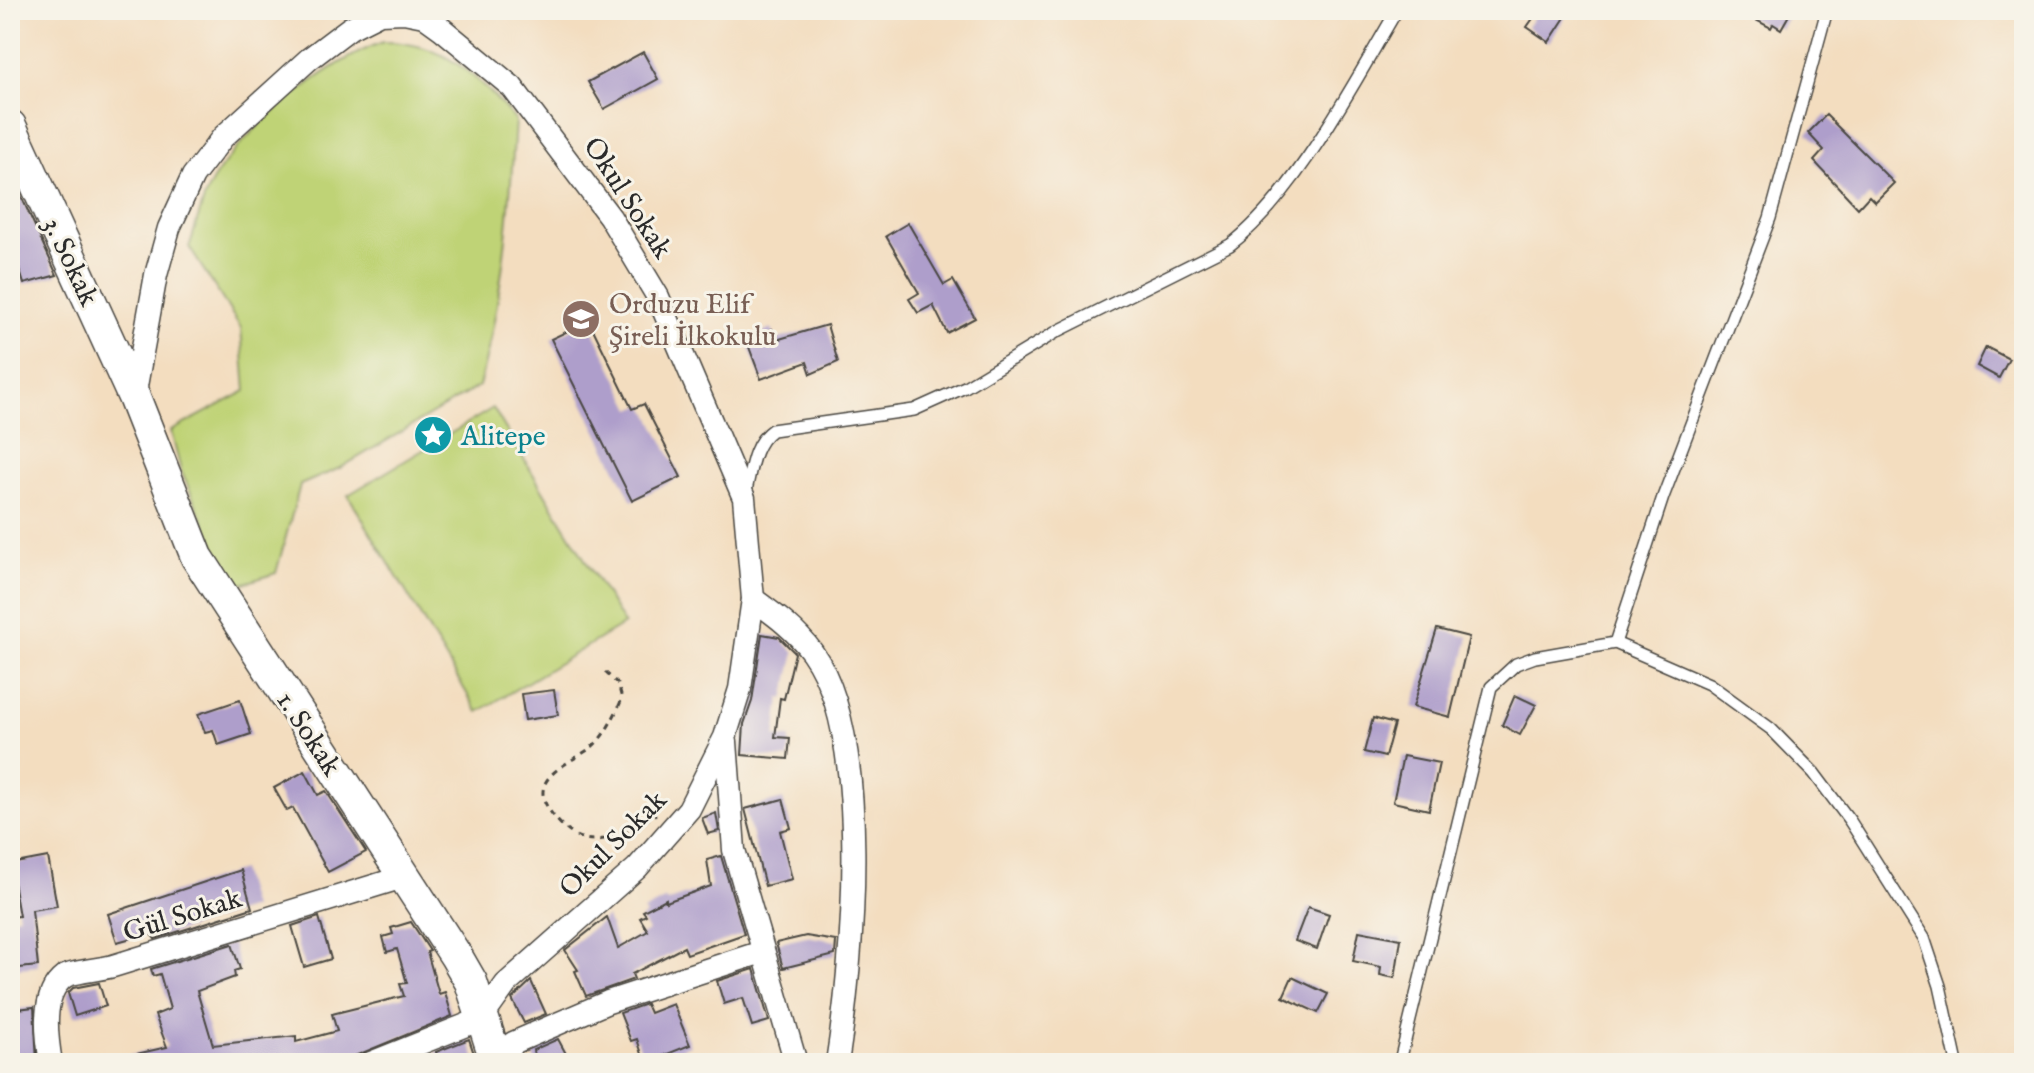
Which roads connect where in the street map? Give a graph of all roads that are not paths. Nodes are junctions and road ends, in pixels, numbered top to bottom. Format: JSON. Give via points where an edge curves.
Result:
{"nodes":[{"id":1,"x":1397,"y":10,"type":"edge"},
{"id":2,"x":1827,"y":10,"type":"edge"},
{"id":3,"x":424,"y":13,"type":"edge"},
{"id":4,"x":10,"y":126,"type":"edge"},
{"id":5,"x":134,"y":397,"type":"junction"},
{"id":6,"x":744,"y":498,"type":"junction"},
{"id":7,"x":753,"y":599,"type":"junction"},
{"id":8,"x":1615,"y":643,"type":"junction"},
{"id":9,"x":725,"y":737,"type":"junction"},
{"id":10,"x":403,"y":877,"type":"junction"},
{"id":11,"x":762,"y":952,"type":"junction"},
{"id":12,"x":481,"y":1019,"type":"junction"},
{"id":13,"x":1400,"y":1061,"type":"edge"},
{"id":14,"x":51,"y":1063,"type":"edge"},
{"id":15,"x":371,"y":1063,"type":"edge"},
{"id":16,"x":500,"y":1063,"type":"edge"},
{"id":17,"x":796,"y":1063,"type":"edge"},
{"id":18,"x":837,"y":1063,"type":"edge"},
{"id":19,"x":1957,"y":1063,"type":"edge"}],
"edges":[{"from":1,"to":6,"type":"lane","via":[[1287,185],[1230,245],[914,410],[772,430],[756,449]]},
{"from":2,"to":8,"type":"lane","via":[[1770,218],[1663,497]]},
{"from":3,"to":5,"type":"street","name":"Okul Sokak","via":[[380,13],[350,28],[266,95],[193,176],[169,228],[156,275]]},
{"from":3,"to":6,"type":"street","name":"Okul Sokak","via":[[512,87],[610,217],[658,297]]},
{"from":4,"to":5,"type":"street","name":"3. Sokak"},
{"from":5,"to":10,"type":"street","name":"1. Sokak","via":[[197,557]]},
{"from":6,"to":7,"type":"street","name":"Okul Sokak"},
{"from":7,"to":9,"type":"street","name":"Okul Sokak","via":[[740,689]]},
{"from":7,"to":18,"type":"street","via":[[791,627],[814,654],[841,728],[853,846]]},
{"from":8,"to":13,"type":"lane","via":[[1535,657],[1516,664],[1491,687]]},
{"from":8,"to":19,"type":"lane","via":[[1709,684],[1771,729],[1814,773],[1924,938]]},
{"from":9,"to":11,"type":"street","via":[[734,850]]},
{"from":9,"to":12,"type":"street","name":"Okul Sokak","via":[[689,809],[637,868],[506,984]]},
{"from":10,"to":12,"type":"street","name":"1. Sokak","via":[[471,982]]},
{"from":10,"to":14,"type":"street","name":"Gül Sokak","via":[[65,976],[49,1006]]},
{"from":11,"to":16,"type":"street","via":[[608,1002],[513,1043]]},
{"from":11,"to":17,"type":"street"},
{"from":12,"to":15,"type":"street"},
{"from":12,"to":16,"type":"street","name":"1. Sokak"}]}
